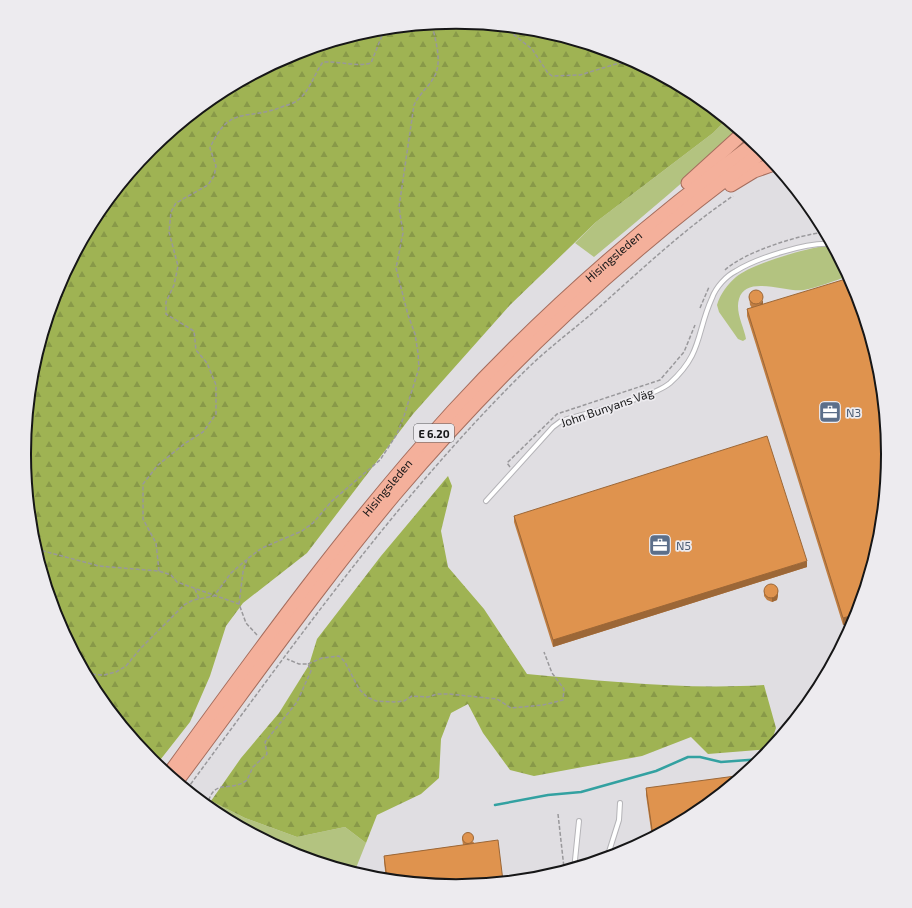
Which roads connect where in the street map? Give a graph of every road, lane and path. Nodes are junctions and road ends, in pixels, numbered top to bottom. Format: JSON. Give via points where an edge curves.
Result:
{"nodes":[{"id":1,"x":433,"y":30,"type":"edge"},
{"id":2,"x":512,"y":33,"type":"edge"},
{"id":3,"x":382,"y":36,"type":"edge"},
{"id":4,"x":624,"y":63,"type":"edge"},
{"id":5,"x":739,"y":137,"type":"edge"},
{"id":6,"x":750,"y":147,"type":"edge"},
{"id":7,"x":759,"y":155,"type":"edge"},
{"id":8,"x":769,"y":166,"type":"edge"},
{"id":9,"x":737,"y":193,"type":"dead end"},
{"id":10,"x":687,"y":208,"type":"junction"},
{"id":11,"x":819,"y":233,"type":"edge"},
{"id":12,"x":825,"y":243,"type":"edge"},
{"id":13,"x":618,"y":251,"type":"junction"},
{"id":14,"x":722,"y":272,"type":"dead end"},
{"id":15,"x":711,"y":285,"type":"dead end"},
{"id":16,"x":698,"y":313,"type":"dead end"},
{"id":17,"x":696,"y":321,"type":"dead end"},
{"id":18,"x":513,"y":471,"type":"junction"},
{"id":19,"x":486,"y":501,"type":"dead end"},
{"id":20,"x":42,"y":551,"type":"edge"},
{"id":21,"x":247,"y":559,"type":"junction"},
{"id":22,"x":159,"y":571,"type":"junction"},
{"id":23,"x":195,"y":589,"type":"junction"},
{"id":24,"x":214,"y":596,"type":"junction"},
{"id":25,"x":199,"y":599,"type":"junction"},
{"id":26,"x":238,"y":604,"type":"junction"},
{"id":27,"x":257,"y":635,"type":"dead end"},
{"id":28,"x":544,"y":652,"type":"dead end"},
{"id":29,"x":287,"y":659,"type":"dead end"},
{"id":30,"x":308,"y":664,"type":"junction"},
{"id":31,"x":93,"y":674,"type":"edge"},
{"id":32,"x":172,"y":770,"type":"edge"},
{"id":33,"x":180,"y":777,"type":"edge"},
{"id":34,"x":190,"y":785,"type":"edge"},
{"id":35,"x":209,"y":799,"type":"edge"},
{"id":36,"x":620,"y":803,"type":"dead end"},
{"id":37,"x":558,"y":814,"type":"dead end"},
{"id":38,"x":579,"y":821,"type":"dead end"},
{"id":39,"x":609,"y":850,"type":"edge"},
{"id":40,"x":575,"y":862,"type":"edge"},
{"id":41,"x":564,"y":866,"type":"edge"}],
"edges":[{"from":1,"to":21,"type":"path","via":[[438,56],[437,67],[435,76],[417,97],[414,105],[399,207],[402,233],[396,268],[418,353],[419,368],[404,416],[380,460],[332,501],[313,523],[302,531],[262,548]]},
{"from":2,"to":4,"type":"path","via":[[532,49],[552,76],[580,74]]},
{"from":3,"to":22,"type":"path","via":[[371,63],[359,66],[323,62],[309,88],[298,101],[273,111],[238,115],[226,122],[210,148],[216,166],[214,176],[208,185],[176,203],[171,212],[169,232],[178,266],[174,285],[166,302],[166,314],[194,331],[196,350],[207,363],[216,385],[216,414],[203,432],[158,465],[143,484],[142,519],[156,543]]},
{"from":5,"to":13,"type":"highway","via":[[620,240]]},
{"from":6,"to":13,"type":"highway","name":"Hisingsleden","number":"E 6.20"},
{"from":7,"to":10,"type":"highway","name":"Hisingsleden","number":"E 6.20"},
{"from":8,"to":10,"type":"highway","via":[[744,176],[698,209]]},
{"from":9,"to":34,"type":"path","via":[[695,224],[537,360],[470,428],[363,554]]},
{"from":10,"to":33,"type":"highway","name":"Hisingsleden","number":"E 6.20","via":[[573,306],[447,435],[396,493],[323,584]]},
{"from":11,"to":14,"type":"path","via":[[751,254],[737,260]]},
{"from":12,"to":18,"type":"lane","name":"John Bunyans Väg","via":[[768,257],[735,271],[712,297],[695,352],[683,370],[668,384],[652,393],[561,421]]},
{"from":13,"to":32,"type":"highway","name":"Hisingsleden","number":"E 6.20","via":[[508,353],[414,455],[300,597]]},
{"from":15,"to":16,"type":"path"},
{"from":17,"to":18,"type":"path","via":[[684,352],[662,379],[555,415],[507,463]]},
{"from":18,"to":19,"type":"lane","name":"John Bunyans Väg"},
{"from":20,"to":22,"type":"path","via":[[99,566]]},
{"from":21,"to":24,"type":"path","via":[[231,573]]},
{"from":21,"to":26,"type":"path"},
{"from":22,"to":23,"type":"path"},
{"from":23,"to":24,"type":"path"},
{"from":23,"to":25,"type":"path"},
{"from":24,"to":25,"type":"path"},
{"from":24,"to":26,"type":"path"},
{"from":25,"to":31,"type":"path","via":[[177,611],[126,666],[116,672]]},
{"from":26,"to":27,"type":"path","via":[[246,623]]},
{"from":28,"to":30,"type":"path","via":[[552,674],[564,689],[563,700],[511,708],[497,699],[449,694],[412,696],[404,701],[394,702],[376,701],[359,689],[345,662],[339,656],[322,658]]},
{"from":29,"to":30,"type":"path"},
{"from":30,"to":35,"type":"path","via":[[310,671],[302,694],[265,742],[267,754],[252,767],[247,780],[234,786],[219,786],[210,794]]},
{"from":36,"to":39,"type":"lane","via":[[619,820]]},
{"from":37,"to":41,"type":"path"},
{"from":38,"to":40,"type":"lane"}]}
